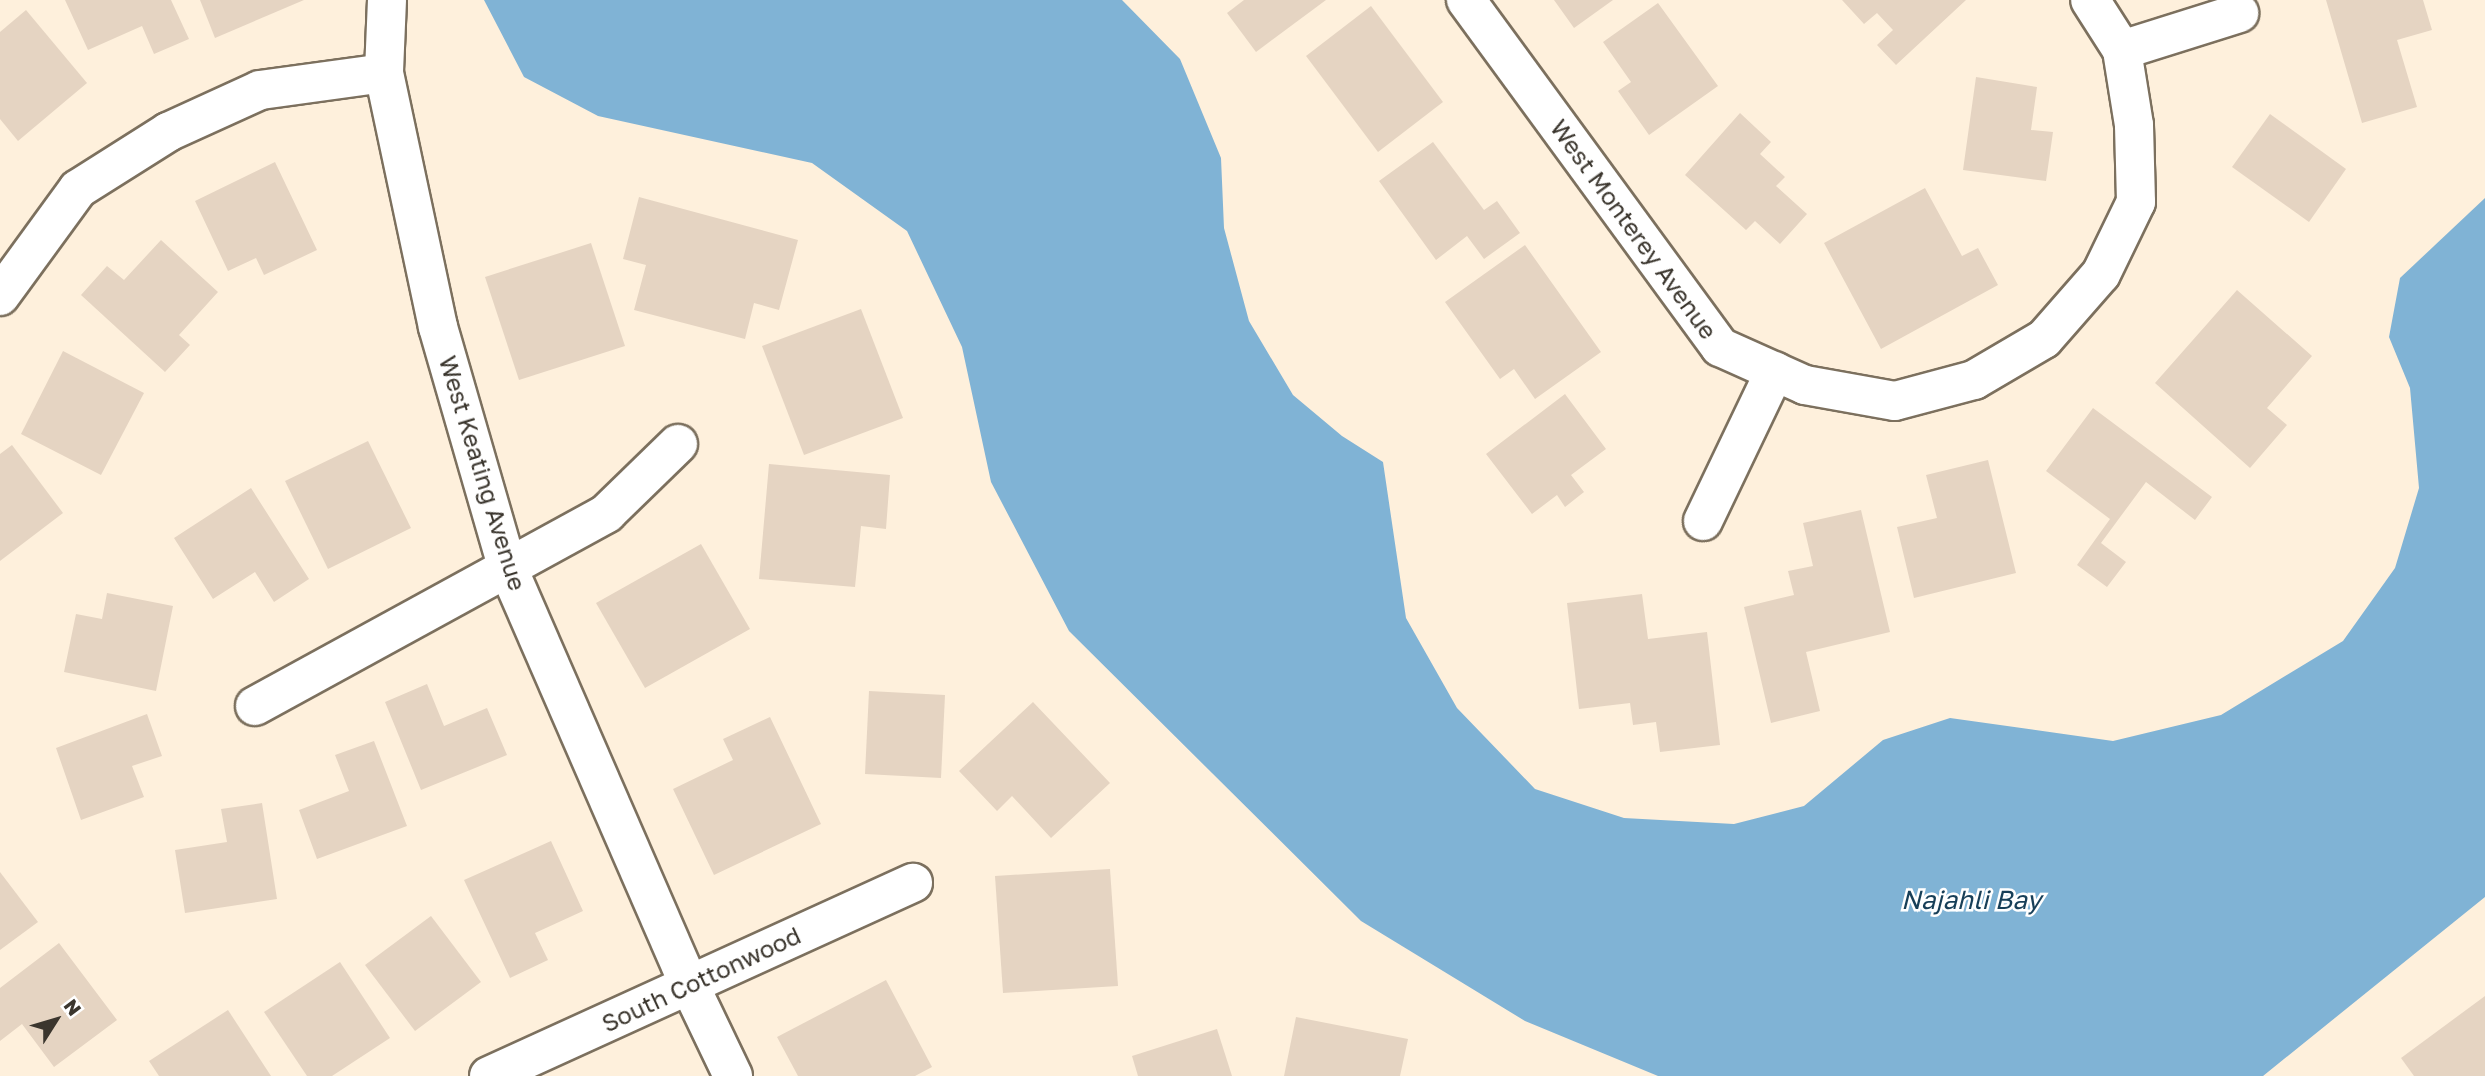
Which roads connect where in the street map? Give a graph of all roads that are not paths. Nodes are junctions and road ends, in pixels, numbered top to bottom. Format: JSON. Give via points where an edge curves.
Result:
{"nodes":[{"id":1,"x":387,"y":0,"type":"edge"},
{"id":2,"x":1466,"y":0,"type":"edge"},
{"id":3,"x":2090,"y":0,"type":"edge"},
{"id":4,"x":2238,"y":13,"type":"dead end"},
{"id":5,"x":2122,"y":50,"type":"junction"},
{"id":6,"x":384,"y":73,"type":"junction"},
{"id":7,"x":0,"y":296,"type":"edge"},
{"id":8,"x":1775,"y":372,"type":"junction"},
{"id":9,"x":678,"y":444,"type":"dead end"},
{"id":10,"x":1703,"y":521,"type":"dead end"},
{"id":11,"x":507,"y":566,"type":"junction"},
{"id":12,"x":255,"y":706,"type":"dead end"},
{"id":13,"x":913,"y":883,"type":"dead end"},
{"id":14,"x":689,"y":985,"type":"junction"},
{"id":15,"x":489,"y":1076,"type":"edge"},
{"id":16,"x":733,"y":1076,"type":"edge"}],
"edges":[{"from":1,"to":6,"type":"street","name":"West Keating Avenue"},
{"from":2,"to":8,"type":"street","name":"West Monterey Avenue","via":[[1720,347]]},
{"from":3,"to":5,"type":"street"},
{"from":4,"to":5,"type":"street"},
{"from":5,"to":8,"type":"street","name":"West Monterey Avenue","via":[[2134,125],[2136,202],[2101,274],[2044,339],[1974,380],[1895,401],[1805,385]]},
{"from":6,"to":7,"type":"street","via":[[260,90],[168,132],[78,189]]},
{"from":6,"to":11,"type":"street","name":"West Keating Avenue","via":[[438,327]]},
{"from":8,"to":10,"type":"street"},
{"from":9,"to":11,"type":"street","via":[[607,513]]},
{"from":11,"to":12,"type":"street"},
{"from":11,"to":14,"type":"street","name":"West Keating Avenue"},
{"from":13,"to":14,"type":"street","name":"South Cottonwood"},
{"from":14,"to":15,"type":"street","name":"South Cottonwood"},
{"from":14,"to":16,"type":"street","name":"West Keating Avenue"}]}
